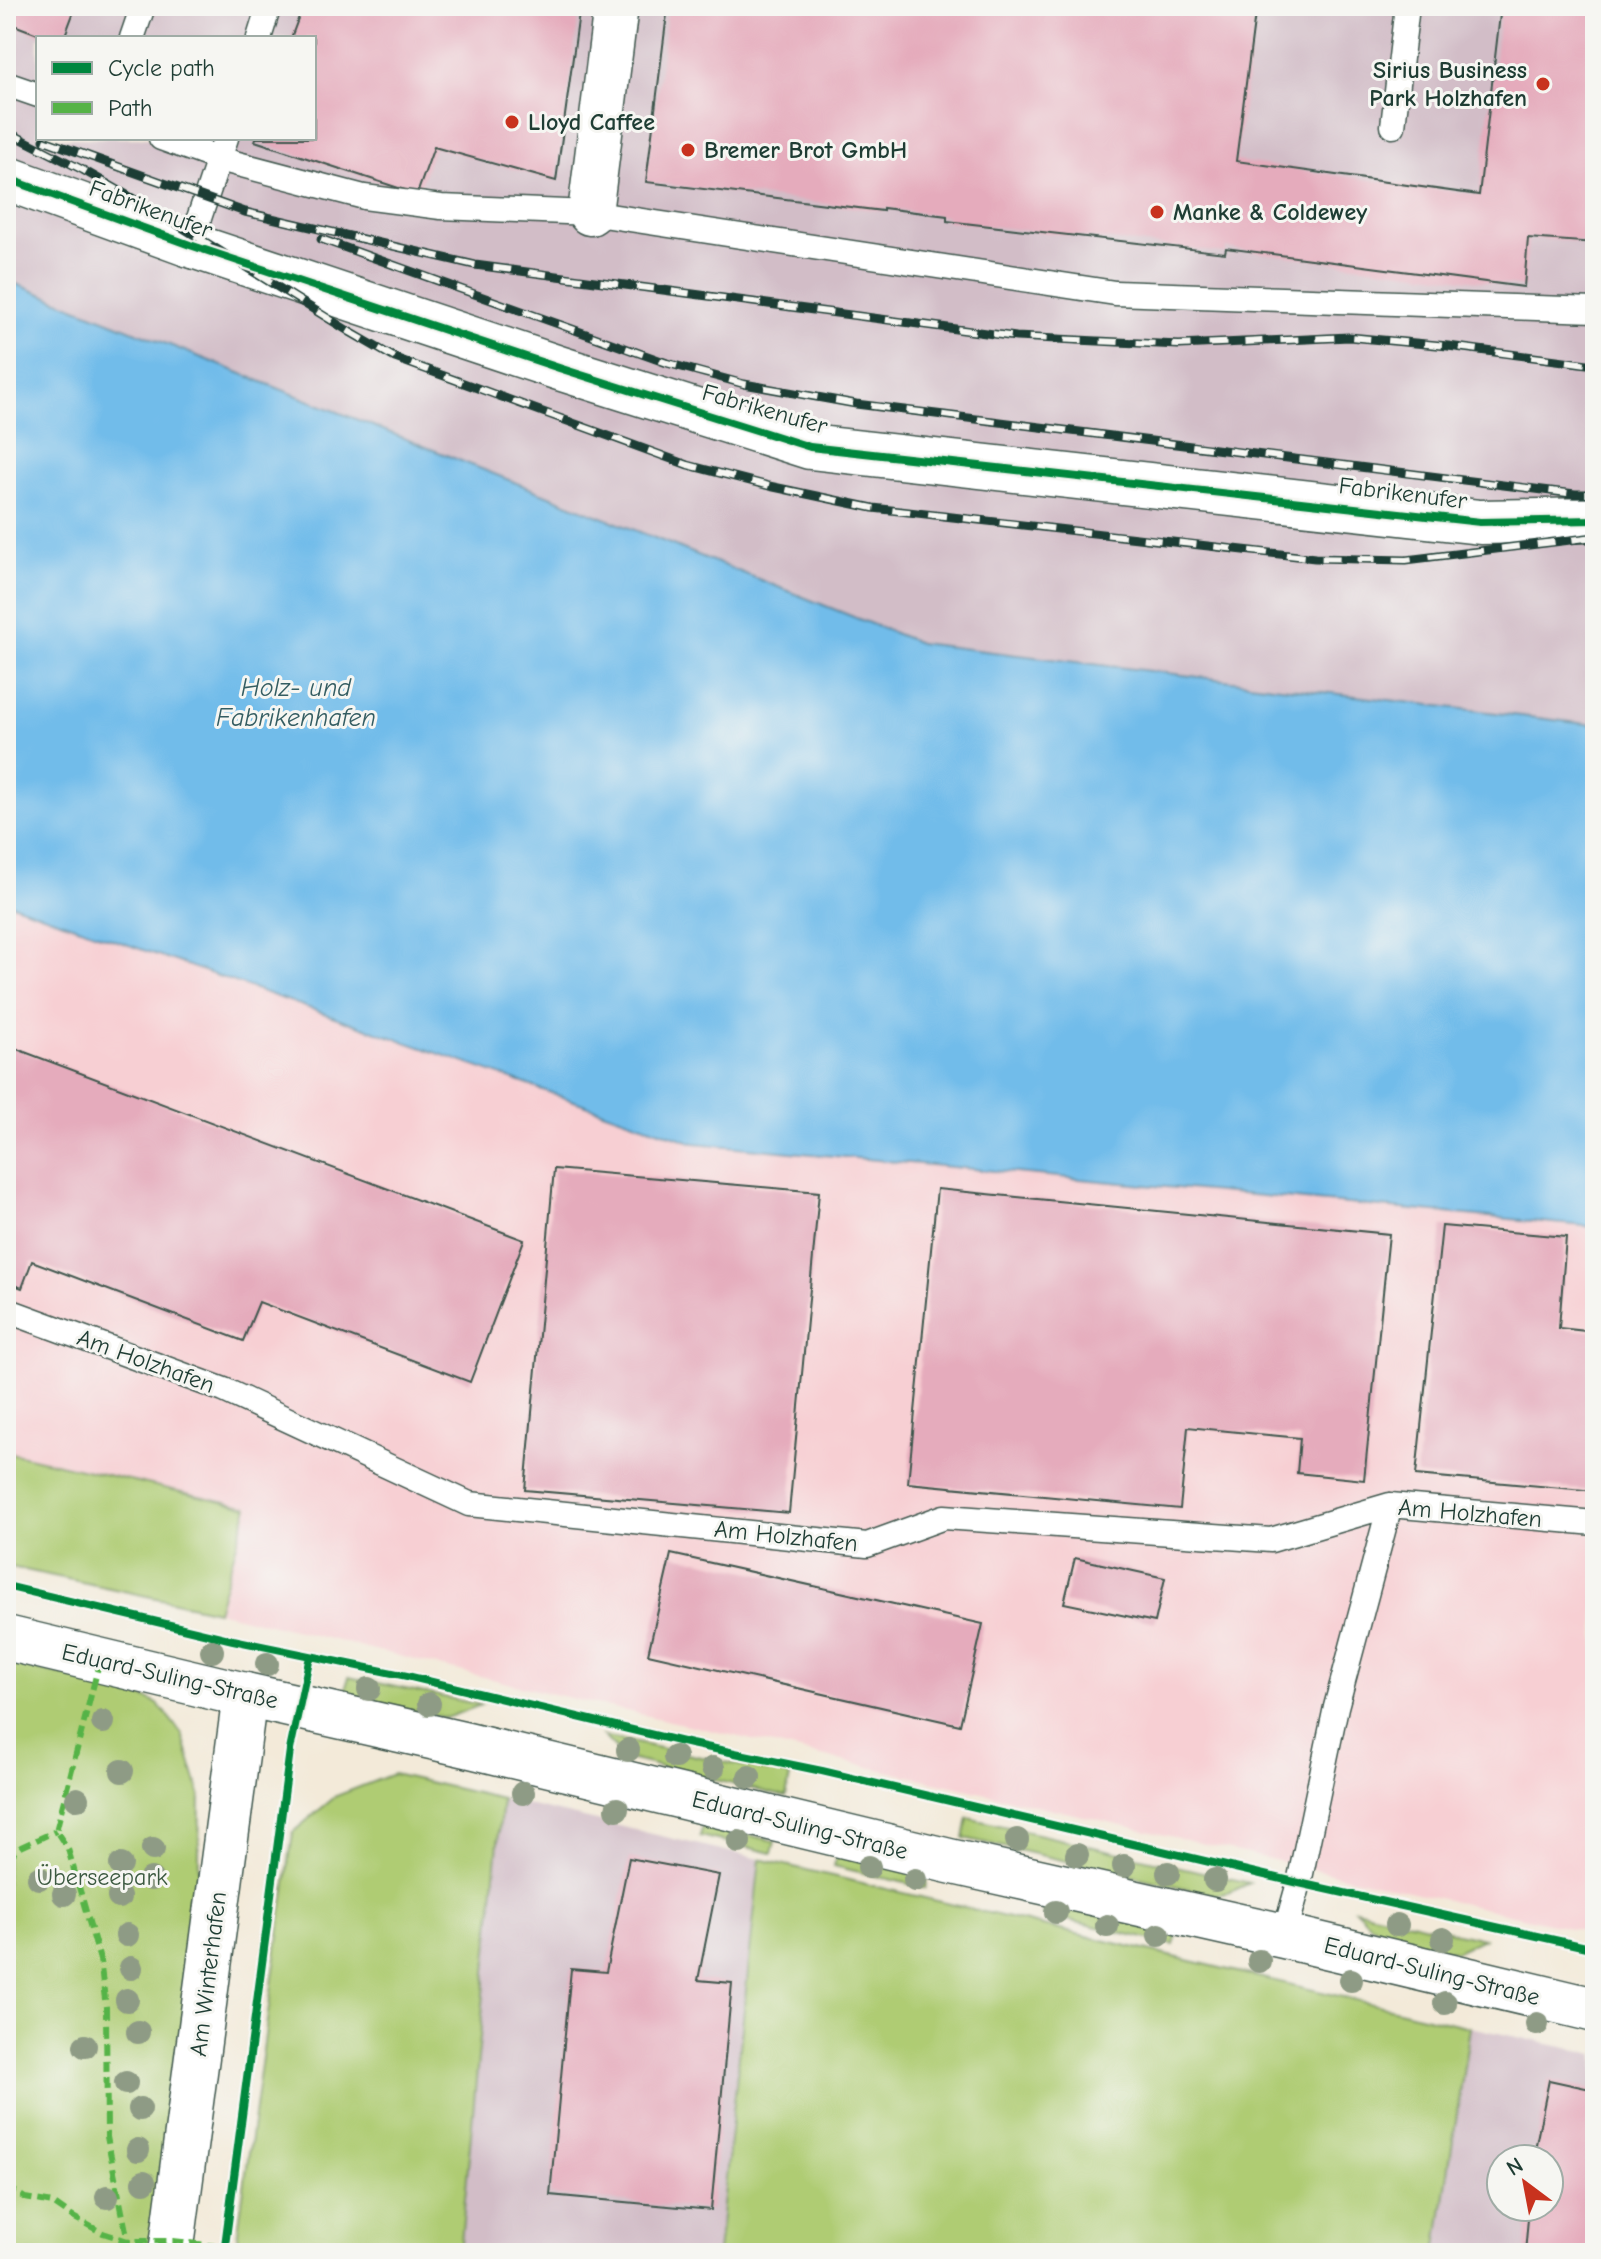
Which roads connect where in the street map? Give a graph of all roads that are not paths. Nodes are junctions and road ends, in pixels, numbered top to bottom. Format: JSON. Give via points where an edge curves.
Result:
{"nodes":[{"id":1,"x":143,"y":6,"type":"edge"},
{"id":2,"x":269,"y":6,"type":"edge"},
{"id":3,"x":616,"y":6,"type":"edge"},
{"id":4,"x":1407,"y":6,"type":"edge"},
{"id":5,"x":133,"y":36,"type":"edge"},
{"id":6,"x":260,"y":36,"type":"edge"},
{"id":7,"x":6,"y":84,"type":"edge"},
{"id":8,"x":36,"y":94,"type":"edge"},
{"id":9,"x":1393,"y":126,"type":"dead end"},
{"id":10,"x":173,"y":140,"type":"edge"},
{"id":11,"x":223,"y":148,"type":"edge"},
{"id":12,"x":6,"y":178,"type":"edge"},
{"id":13,"x":590,"y":213,"type":"junction"},
{"id":14,"x":190,"y":245,"type":"junction"},
{"id":15,"x":1595,"y":310,"type":"edge"},
{"id":16,"x":1595,"y":520,"type":"edge"},
{"id":17,"x":6,"y":1310,"type":"edge"},
{"id":18,"x":1390,"y":1505,"type":"junction"},
{"id":19,"x":1595,"y":1523,"type":"edge"},
{"id":20,"x":6,"y":1638,"type":"edge"},
{"id":21,"x":245,"y":1695,"type":"junction"},
{"id":22,"x":1284,"y":1936,"type":"junction"},
{"id":23,"x":1595,"y":2010,"type":"edge"},
{"id":24,"x":171,"y":2253,"type":"edge"}],
"edges":[{"from":1,"to":5,"type":"lane"},
{"from":2,"to":6,"type":"lane"},
{"from":3,"to":13,"type":"street"},
{"from":4,"to":9,"type":"lane"},
{"from":7,"to":8,"type":"lane"},
{"from":10,"to":11,"type":"lane"},
{"from":11,"to":13,"type":"lane","via":[[364,197],[441,207]]},
{"from":11,"to":14,"type":"lane"},
{"from":12,"to":14,"type":"street","name":"Fabrikenufer"},
{"from":13,"to":15,"type":"lane","via":[[1115,293]]},
{"from":14,"to":16,"type":"street","name":"Fabrikenufer","via":[[810,447],[1480,522]]},
{"from":17,"to":18,"type":"lane","name":"Am Holzhafen","via":[[224,1390],[469,1504],[867,1545],[944,1517],[1271,1540]]},
{"from":18,"to":19,"type":"lane","name":"Am Holzhafen"},
{"from":18,"to":22,"type":"lane","via":[[1336,1707]]},
{"from":20,"to":21,"type":"street","name":"Eduard-Suling-Straße"},
{"from":21,"to":22,"type":"street","name":"Eduard-Suling-Straße"},
{"from":21,"to":24,"type":"street","name":"Am Winterhafen"},
{"from":22,"to":23,"type":"street","name":"Eduard-Suling-Straße"}]}
